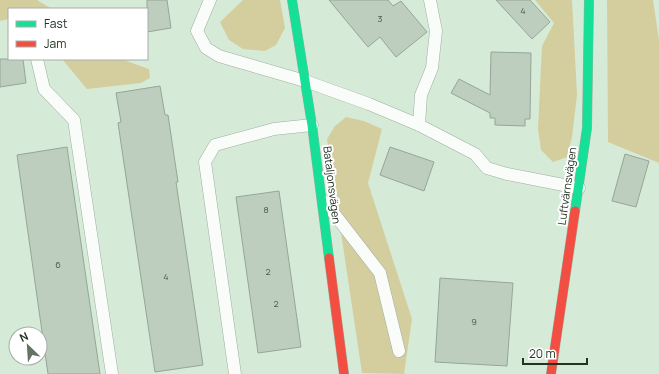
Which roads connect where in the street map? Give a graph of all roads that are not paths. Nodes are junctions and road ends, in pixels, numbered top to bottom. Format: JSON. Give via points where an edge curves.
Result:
{"nodes":[{"id":1,"x":210,"y":0,"type":"edge"},
{"id":2,"x":292,"y":0,"type":"edge"},
{"id":3,"x":430,"y":0,"type":"edge"},
{"id":4,"x":589,"y":0,"type":"edge"},
{"id":5,"x":37,"y":60,"type":"edge"},
{"id":6,"x":305,"y":81,"type":"junction"},
{"id":7,"x":312,"y":125,"type":"junction"},
{"id":8,"x":419,"y":125,"type":"junction"},
{"id":9,"x":579,"y":188,"type":"junction"},
{"id":10,"x":322,"y":198,"type":"junction"},
{"id":11,"x":399,"y":351,"type":"dead end"},
{"id":12,"x":112,"y":374,"type":"edge"},
{"id":13,"x":234,"y":374,"type":"edge"},
{"id":14,"x":344,"y":374,"type":"edge"},
{"id":15,"x":552,"y":374,"type":"edge"}],
"edges":[{"from":1,"to":6,"type":"lane","via":[[197,31],[206,48],[219,56]]},
{"from":2,"to":6,"type":"street","name":"Bataljonsvägen"},
{"from":3,"to":8,"type":"lane","via":[[436,31],[432,68],[421,95]]},
{"from":4,"to":9,"type":"street","name":"Luftvärnsvägen","via":[[587,128]]},
{"from":5,"to":12,"type":"lane","via":[[44,89],[74,120]]},
{"from":6,"to":7,"type":"street","name":"Bataljonsvägen"},
{"from":6,"to":8,"type":"lane"},
{"from":7,"to":10,"type":"street","name":"Bataljonsvägen"},
{"from":7,"to":13,"type":"lane","via":[[274,129],[215,145],[205,162]]},
{"from":8,"to":9,"type":"lane","via":[[475,154],[487,168]]},
{"from":9,"to":15,"type":"street","name":"Luftvärnsvägen"},
{"from":10,"to":11,"type":"lane","via":[[380,273]]},
{"from":10,"to":14,"type":"street","name":"Bataljonsvägen"}]}
